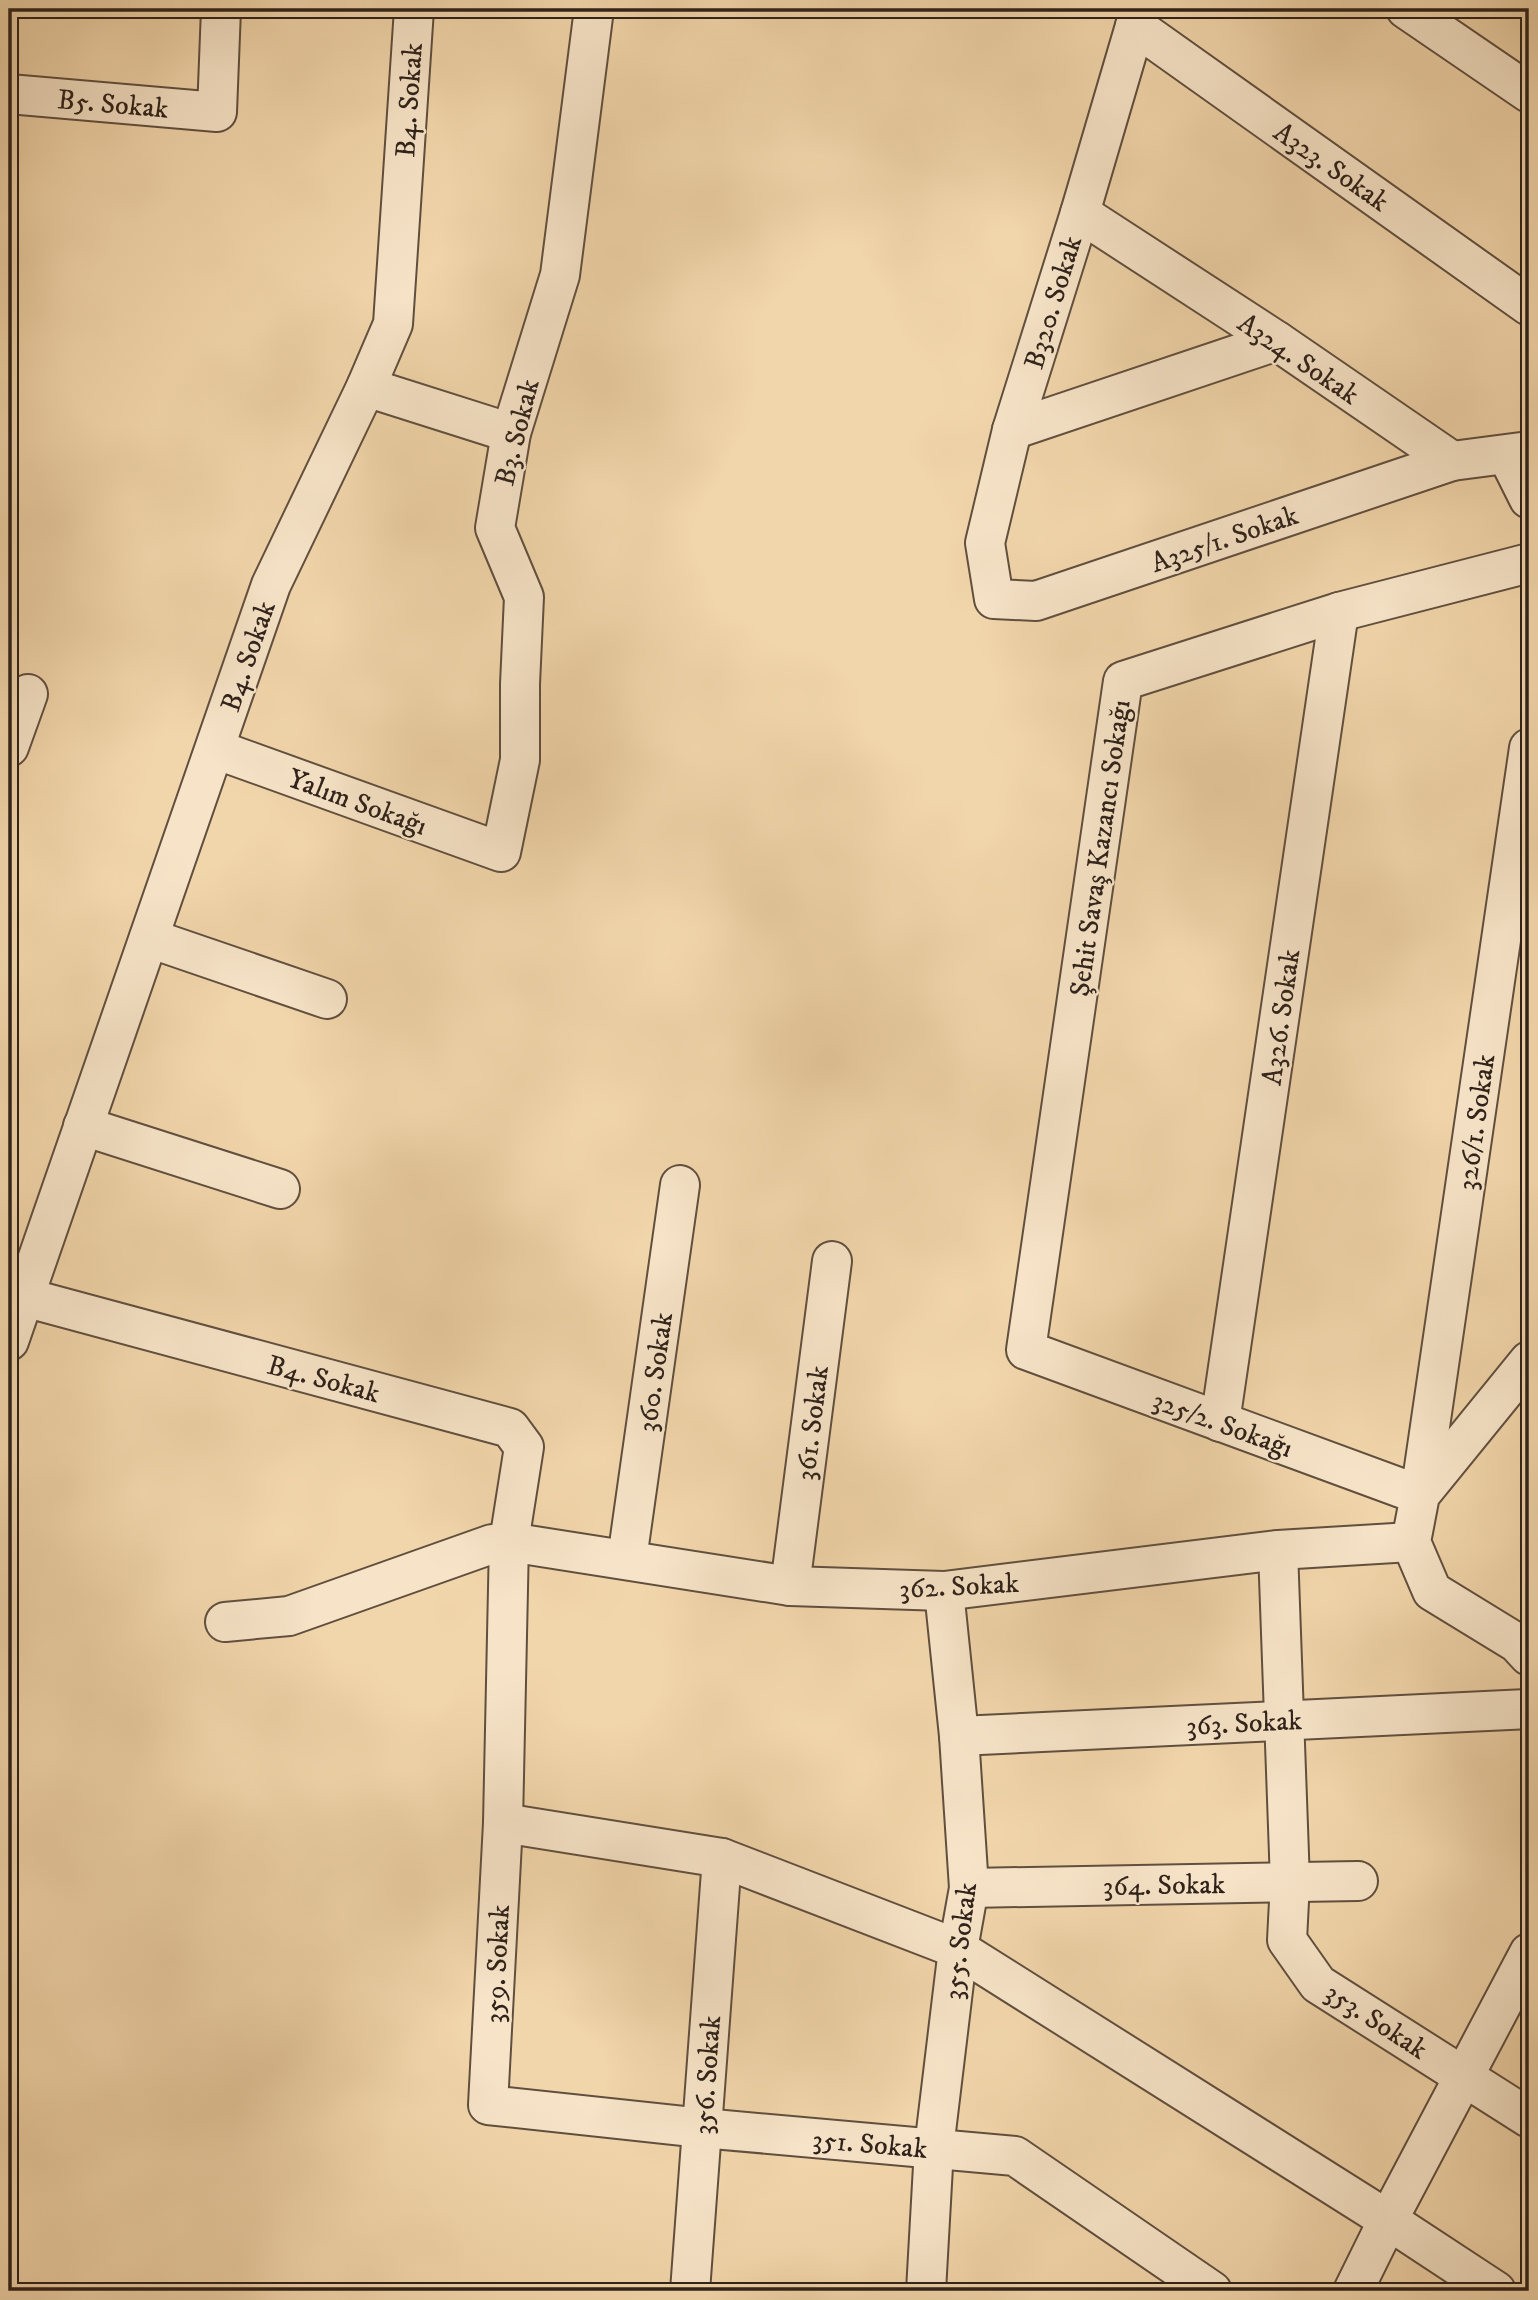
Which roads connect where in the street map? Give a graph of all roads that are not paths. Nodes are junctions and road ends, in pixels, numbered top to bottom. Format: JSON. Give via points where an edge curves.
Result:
{"nodes":[{"id":1,"x":221,"y":9,"type":"edge"},
{"id":2,"x":414,"y":9,"type":"edge"},
{"id":3,"x":594,"y":9,"type":"edge"},
{"id":4,"x":1406,"y":9,"type":"edge"},
{"id":5,"x":1138,"y":18,"type":"edge"},
{"id":6,"x":1529,"y":93,"type":"edge"},
{"id":7,"x":9,"y":94,"type":"edge"},
{"id":8,"x":1080,"y":213,"type":"junction"},
{"id":9,"x":1529,"y":306,"type":"edge"},
{"id":10,"x":1277,"y":341,"type":"junction"},
{"id":11,"x":366,"y":387,"type":"junction"},
{"id":12,"x":1012,"y":430,"type":"junction"},
{"id":13,"x":511,"y":433,"type":"junction"},
{"id":14,"x":1518,"y":453,"type":"edge"},
{"id":15,"x":1452,"y":461,"type":"junction"},
{"id":16,"x":1529,"y":499,"type":"edge"},
{"id":17,"x":1529,"y":563,"type":"edge"},
{"id":18,"x":994,"y":599,"type":"joint"},
{"id":19,"x":1339,"y":612,"type":"junction"},
{"id":20,"x":27,"y":694,"type":"dead end"},
{"id":21,"x":9,"y":747,"type":"edge"},
{"id":22,"x":1529,"y":748,"type":"edge"},
{"id":23,"x":215,"y":749,"type":"junction"},
{"id":24,"x":501,"y":852,"type":"joint"},
{"id":25,"x":149,"y":938,"type":"junction"},
{"id":26,"x":327,"y":999,"type":"dead end"},
{"id":27,"x":83,"y":1126,"type":"junction"},
{"id":28,"x":680,"y":1185,"type":"dead end"},
{"id":29,"x":280,"y":1189,"type":"dead end"},
{"id":30,"x":832,"y":1261,"type":"dead end"},
{"id":31,"x":16,"y":1295,"type":"edge"},
{"id":32,"x":9,"y":1341,"type":"edge"},
{"id":33,"x":1026,"y":1350,"type":"joint"},
{"id":34,"x":1529,"y":1361,"type":"edge"},
{"id":35,"x":1220,"y":1422,"type":"junction"},
{"id":36,"x":1420,"y":1496,"type":"junction"},
{"id":37,"x":509,"y":1542,"type":"junction"},
{"id":38,"x":1411,"y":1542,"type":"junction"},
{"id":39,"x":1278,"y":1550,"type":"junction"},
{"id":40,"x":626,"y":1559,"type":"junction"},
{"id":41,"x":790,"y":1586,"type":"junction"},
{"id":42,"x":944,"y":1591,"type":"junction"},
{"id":43,"x":225,"y":1622,"type":"dead end"},
{"id":44,"x":1529,"y":1656,"type":"edge"},
{"id":45,"x":1529,"y":1709,"type":"edge"},
{"id":46,"x":1285,"y":1720,"type":"junction"},
{"id":47,"x":959,"y":1736,"type":"junction"},
{"id":48,"x":503,"y":1823,"type":"junction"},
{"id":49,"x":722,"y":1858,"type":"junction"},
{"id":50,"x":1358,"y":1881,"type":"dead end"},
{"id":51,"x":1290,"y":1882,"type":"junction"},
{"id":52,"x":969,"y":1888,"type":"junction"},
{"id":53,"x":958,"y":1949,"type":"junction"},
{"id":54,"x":1529,"y":1953,"type":"edge"},
{"id":55,"x":1465,"y":2076,"type":"junction"},
{"id":56,"x":488,"y":2105,"type":"joint"},
{"id":57,"x":1529,"y":2118,"type":"edge"},
{"id":58,"x":702,"y":2128,"type":"junction"},
{"id":59,"x":934,"y":2148,"type":"junction"},
{"id":60,"x":1388,"y":2220,"type":"junction"},
{"id":61,"x":690,"y":2291,"type":"edge"},
{"id":62,"x":926,"y":2291,"type":"edge"},
{"id":63,"x":1212,"y":2291,"type":"edge"},
{"id":64,"x":1353,"y":2291,"type":"edge"},
{"id":65,"x":1496,"y":2291,"type":"edge"}],
"edges":[{"from":1,"to":7,"type":"street","name":"B5. Sokak","via":[[217,112]]},
{"from":2,"to":11,"type":"street","name":"B4. Sokak","via":[[393,324]]},
{"from":3,"to":13,"type":"street","name":"B3. Sokak","via":[[560,275]]},
{"from":4,"to":6,"type":"street"},
{"from":5,"to":8,"type":"street","name":"B320. Sokak"},
{"from":5,"to":9,"type":"street","name":"A323. Sokak"},
{"from":8,"to":10,"type":"street","name":"A324. Sokak"},
{"from":8,"to":12,"type":"street","name":"B320. Sokak"},
{"from":10,"to":12,"type":"street"},
{"from":10,"to":15,"type":"street","name":"A324. Sokak"},
{"from":11,"to":13,"type":"street"},
{"from":11,"to":23,"type":"street","name":"B4. Sokak","via":[[271,585]]},
{"from":12,"to":18,"type":"street","name":"B320. Sokak","via":[[985,543]]},
{"from":13,"to":24,"type":"street","name":"B3. Sokak","via":[[495,528],[524,597],[520,760]]},
{"from":14,"to":15,"type":"street"},
{"from":14,"to":16,"type":"street"},
{"from":15,"to":18,"type":"street","name":"A325/1. Sokak","via":[[1036,601]]},
{"from":17,"to":19,"type":"street","name":"Şehit Savaş Kazancı Sokağı"},
{"from":19,"to":33,"type":"street","name":"Şehit Savaş Kazancı Sokağı","via":[[1123,681]]},
{"from":19,"to":35,"type":"street","name":"A326. Sokak"},
{"from":20,"to":21,"type":"street"},
{"from":22,"to":36,"type":"street","name":"326/1. Sokak"},
{"from":23,"to":24,"type":"street","name":"Yalım Sokağı"},
{"from":23,"to":25,"type":"street","name":"B4. Sokak"},
{"from":25,"to":26,"type":"street"},
{"from":25,"to":27,"type":"street","name":"B4. Sokak"},
{"from":27,"to":29,"type":"street"},
{"from":27,"to":31,"type":"street","name":"B4. Sokak"},
{"from":28,"to":40,"type":"street","name":"360. Sokak"},
{"from":30,"to":41,"type":"street","name":"361. Sokak"},
{"from":31,"to":32,"type":"street"},
{"from":31,"to":37,"type":"street","name":"B4. Sokak","via":[[510,1428],[524,1447]]},
{"from":33,"to":35,"type":"street","name":"325/2. Sokağı"},
{"from":34,"to":36,"type":"street"},
{"from":35,"to":36,"type":"street","name":"325/2. Sokağı"},
{"from":36,"to":38,"type":"street","name":"326/1. Sokak"},
{"from":37,"to":40,"type":"street","name":"362. Sokak"},
{"from":37,"to":43,"type":"street","via":[[492,1544],[289,1616]]},
{"from":37,"to":48,"type":"street","name":"B4. Sokak"},
{"from":38,"to":39,"type":"street","name":"362. Sokak"},
{"from":38,"to":44,"type":"street","via":[[1432,1591],[1517,1643]]},
{"from":39,"to":42,"type":"street","name":"362. Sokak"},
{"from":39,"to":46,"type":"street","name":"353. Sokak"},
{"from":40,"to":41,"type":"street","name":"362. Sokak"},
{"from":41,"to":42,"type":"street","name":"362. Sokak"},
{"from":42,"to":47,"type":"street","name":"355. Sokak"},
{"from":45,"to":46,"type":"street","name":"363. Sokak"},
{"from":46,"to":47,"type":"street","name":"363. Sokak"},
{"from":46,"to":51,"type":"street","name":"353. Sokak"},
{"from":47,"to":52,"type":"street","name":"355. Sokak"},
{"from":48,"to":49,"type":"street"},
{"from":48,"to":56,"type":"street","name":"359. Sokak"},
{"from":49,"to":53,"type":"street"},
{"from":49,"to":58,"type":"street","name":"356. Sokak"},
{"from":50,"to":51,"type":"street","name":"364. Sokak"},
{"from":51,"to":52,"type":"street","name":"364. Sokak"},
{"from":51,"to":55,"type":"street","name":"353. Sokak","via":[[1287,1940],[1318,1984]]},
{"from":52,"to":53,"type":"street","name":"355. Sokak"},
{"from":53,"to":59,"type":"street","name":"355. Sokak"},
{"from":53,"to":60,"type":"street"},
{"from":54,"to":55,"type":"street"},
{"from":55,"to":57,"type":"street","name":"353. Sokak"},
{"from":55,"to":60,"type":"street"},
{"from":56,"to":58,"type":"street","name":"351. Sokak"},
{"from":58,"to":59,"type":"street","name":"351. Sokak"},
{"from":58,"to":61,"type":"street","name":"356. Sokak"},
{"from":59,"to":62,"type":"street","name":"355. Sokak"},
{"from":59,"to":63,"type":"street","name":"351. Sokak","via":[[1015,2156]]},
{"from":60,"to":64,"type":"street"},
{"from":60,"to":65,"type":"street"}]}
